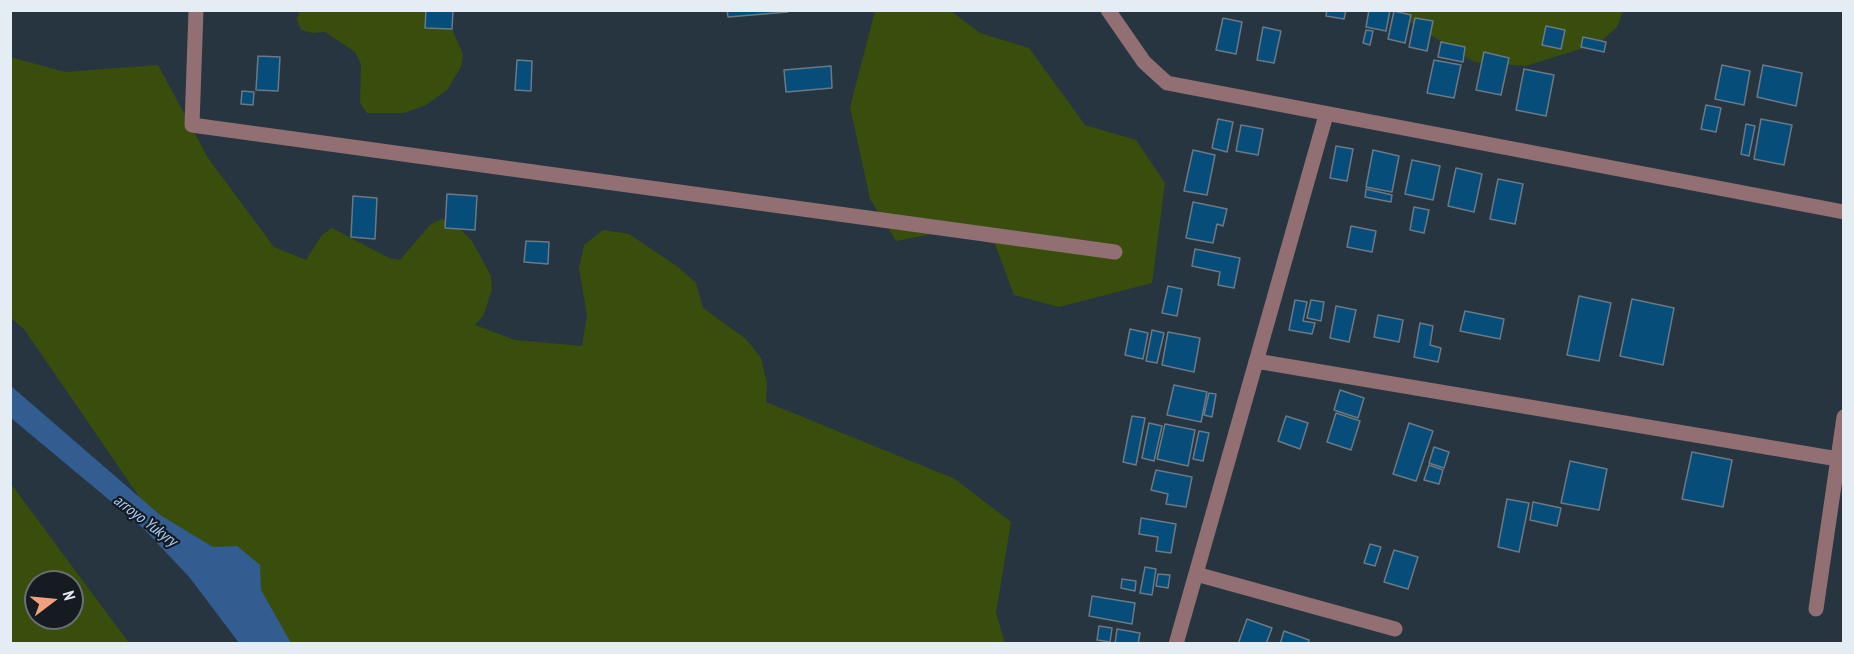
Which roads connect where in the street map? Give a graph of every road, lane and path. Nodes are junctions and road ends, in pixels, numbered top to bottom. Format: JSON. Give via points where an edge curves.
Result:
{"nodes":[{"id":1,"x":196,"y":10,"type":"edge"},
{"id":2,"x":1108,"y":10,"type":"edge"},
{"id":3,"x":1326,"y":115,"type":"junction"},
{"id":4,"x":1844,"y":212,"type":"edge"},
{"id":5,"x":1115,"y":252,"type":"dead end"},
{"id":6,"x":1256,"y":361,"type":"junction"},
{"id":7,"x":1844,"y":417,"type":"edge"},
{"id":8,"x":1838,"y":459,"type":"junction"},
{"id":9,"x":1196,"y":574,"type":"junction"},
{"id":10,"x":1816,"y":609,"type":"dead end"},
{"id":11,"x":1395,"y":629,"type":"dead end"},
{"id":12,"x":1176,"y":644,"type":"edge"}],
"edges":[{"from":1,"to":5,"type":"street","via":[[192,125]]},
{"from":2,"to":3,"type":"street","via":[[1144,62],[1167,83]]},
{"from":3,"to":4,"type":"street"},
{"from":3,"to":6,"type":"street"},
{"from":6,"to":8,"type":"street"},
{"from":6,"to":9,"type":"street"},
{"from":7,"to":8,"type":"street"},
{"from":8,"to":10,"type":"street"},
{"from":9,"to":11,"type":"street"},
{"from":9,"to":12,"type":"street"}]}
